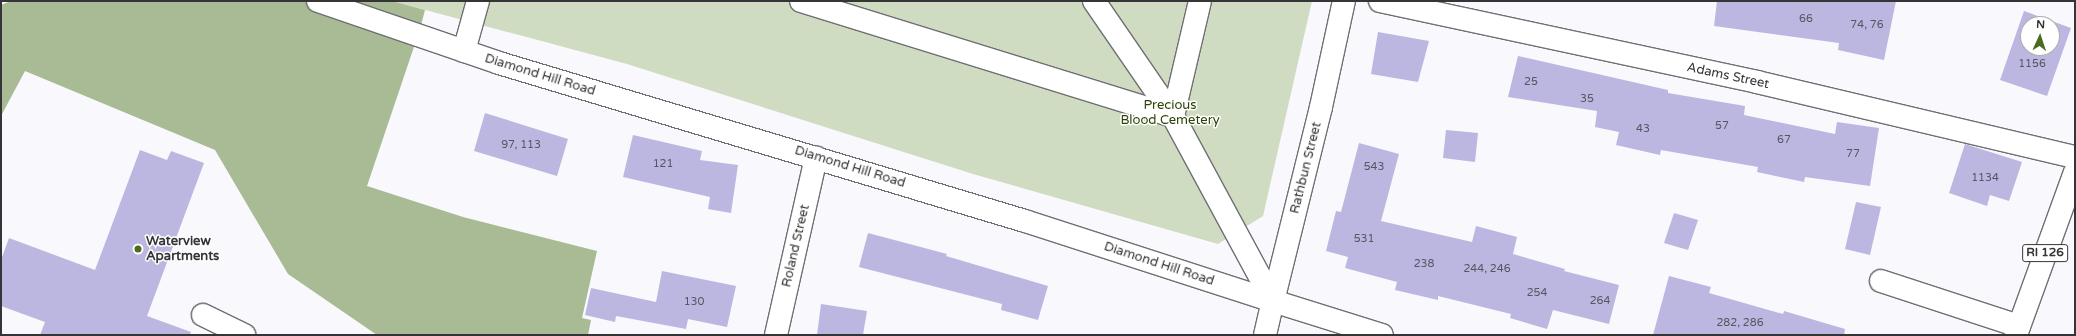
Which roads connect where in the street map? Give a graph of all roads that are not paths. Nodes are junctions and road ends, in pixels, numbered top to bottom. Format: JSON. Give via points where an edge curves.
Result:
{"nodes":[{"id":1,"x":318,"y":1,"type":"edge"},
{"id":2,"x":478,"y":1,"type":"edge"},
{"id":3,"x":801,"y":1,"type":"edge"},
{"id":4,"x":1094,"y":1,"type":"edge"},
{"id":5,"x":1200,"y":1,"type":"edge"},
{"id":6,"x":1344,"y":1,"type":"edge"},
{"id":7,"x":1380,"y":1,"type":"edge"},
{"id":8,"x":464,"y":51,"type":"junction"},
{"id":9,"x":1173,"y":116,"type":"junction"},
{"id":10,"x":2075,"y":156,"type":"edge"},
{"id":11,"x":816,"y":157,"type":"junction"},
{"id":12,"x":2075,"y":172,"type":"edge"},
{"id":13,"x":1881,"y":281,"type":"dead end"},
{"id":14,"x":1273,"y":301,"type":"junction"},
{"id":15,"x":202,"y":315,"type":"dead end"},
{"id":16,"x":2017,"y":330,"type":"edge"},
{"id":17,"x":244,"y":335,"type":"edge"},
{"id":18,"x":776,"y":335,"type":"edge"},
{"id":19,"x":1266,"y":335,"type":"edge"},
{"id":20,"x":1382,"y":335,"type":"edge"}],
"edges":[{"from":1,"to":8,"type":"street","name":"Diamond Hill Road"},
{"from":2,"to":8,"type":"street"},
{"from":3,"to":9,"type":"street"},
{"from":4,"to":9,"type":"street"},
{"from":5,"to":9,"type":"street"},
{"from":6,"to":14,"type":"street","name":"Rathbun Street"},
{"from":7,"to":10,"type":"street","name":"Adams Street","via":[[1757,82]]},
{"from":8,"to":11,"type":"street","name":"Diamond Hill Road"},
{"from":9,"to":14,"type":"street"},
{"from":11,"to":14,"type":"street","name":"Diamond Hill Road","via":[[1025,220]]},
{"from":11,"to":18,"type":"street","name":"Roland Street"},
{"from":12,"to":16,"type":"street","number":"RI 126"},
{"from":13,"to":16,"type":"street"},
{"from":14,"to":19,"type":"street","name":"Rathbun Street"},
{"from":14,"to":20,"type":"street","name":"Diamond Hill Road"},
{"from":15,"to":17,"type":"street"}]}
